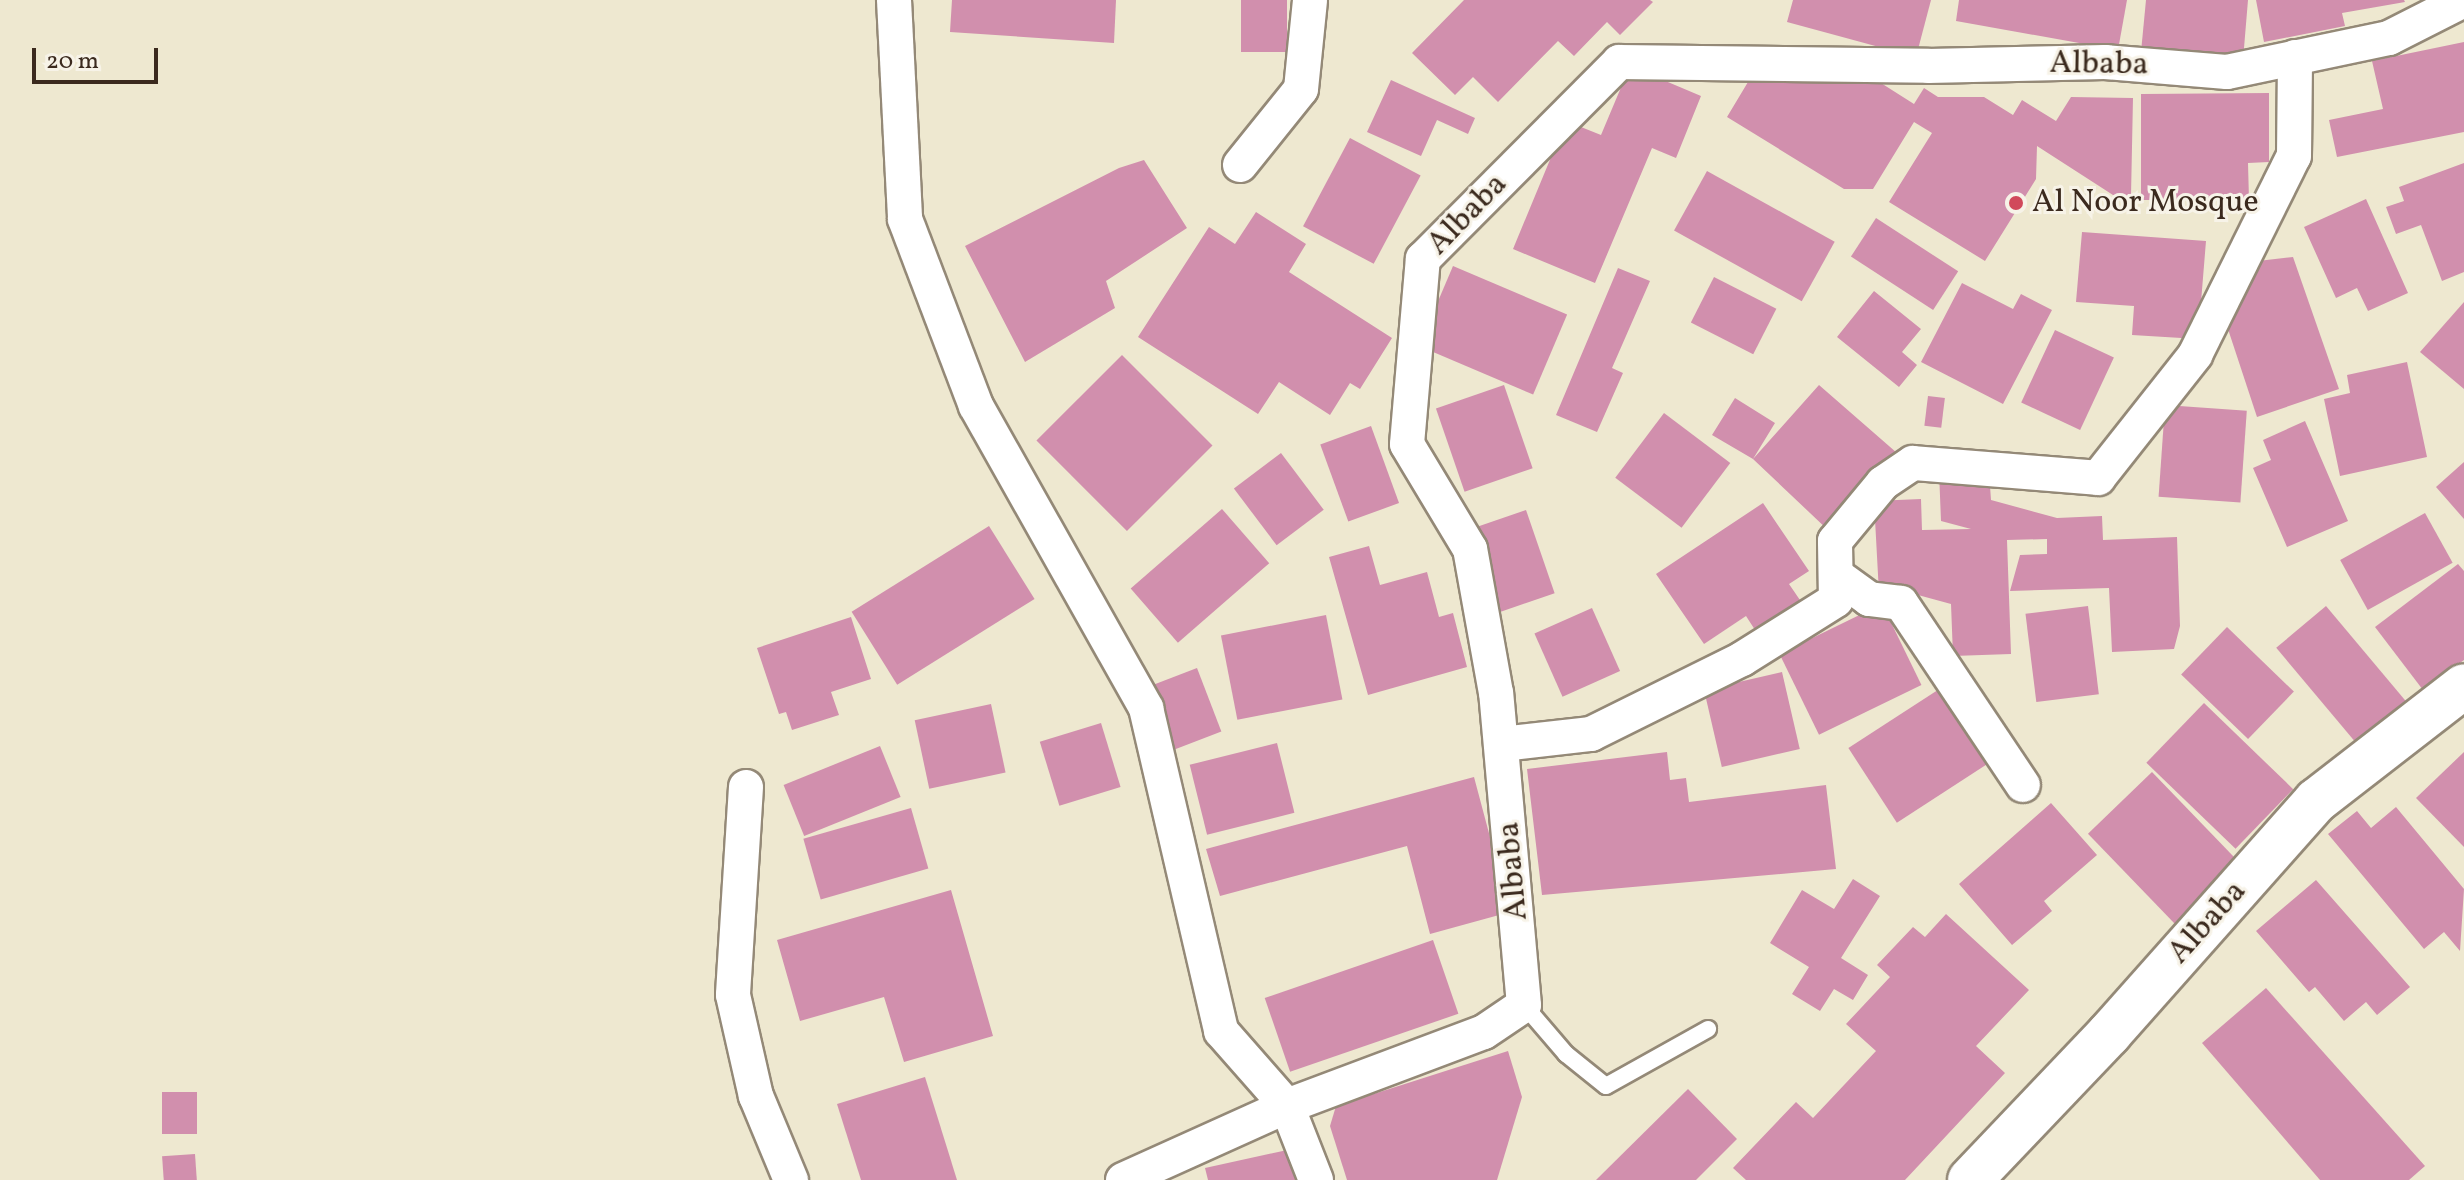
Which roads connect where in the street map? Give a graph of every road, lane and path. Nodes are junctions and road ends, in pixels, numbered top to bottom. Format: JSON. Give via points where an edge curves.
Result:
{"nodes":[{"id":1,"x":894,"y":0,"type":"edge"},
{"id":2,"x":1310,"y":0,"type":"edge"},
{"id":3,"x":2464,"y":0,"type":"edge"},
{"id":4,"x":2295,"y":57,"type":"junction"},
{"id":5,"x":1240,"y":165,"type":"dead end"},
{"id":6,"x":1836,"y":575,"type":"junction"},
{"id":7,"x":2464,"y":686,"type":"edge"},
{"id":8,"x":1502,"y":744,"type":"junction"},
{"id":9,"x":2023,"y":785,"type":"dead end"},
{"id":10,"x":746,"y":787,"type":"dead end"},
{"id":11,"x":1524,"y":1005,"type":"junction"},
{"id":12,"x":1708,"y":1029,"type":"dead end"},
{"id":13,"x":1287,"y":1106,"type":"junction"},
{"id":14,"x":791,"y":1180,"type":"edge"},
{"id":15,"x":1123,"y":1180,"type":"edge"},
{"id":16,"x":1316,"y":1180,"type":"edge"},
{"id":17,"x":1970,"y":1180,"type":"edge"}],
"edges":[{"from":1,"to":13,"type":"street","via":[[905,219],[976,406],[1146,708],[1221,1031]]},
{"from":2,"to":5,"type":"street","via":[[1301,89]]},
{"from":3,"to":4,"type":"street","name":"Albaba","via":[[2389,38]]},
{"from":4,"to":6,"type":"street","via":[[2294,156],[2195,355],[2098,478],[1913,463],[1883,483],[1835,541]]},
{"from":4,"to":8,"type":"street","name":"Albaba","via":[[2227,72],[2105,62],[1619,62],[1423,259],[1407,444],[1470,549]]},
{"from":6,"to":8,"type":"street","via":[[1836,600],[1742,659],[1591,734]]},
{"from":6,"to":9,"type":"street","via":[[1869,599],[1901,603]]},
{"from":7,"to":17,"type":"street","name":"Albaba","via":[[2316,801],[2109,1034]]},
{"from":8,"to":11,"type":"street","name":"Albaba"},
{"from":10,"to":14,"type":"street","via":[[733,995],[756,1096]]},
{"from":11,"to":12,"type":"lane","via":[[1566,1054],[1606,1086]]},
{"from":11,"to":13,"type":"street","via":[[1484,1032]]},
{"from":13,"to":15,"type":"street"},
{"from":13,"to":16,"type":"street"}]}
